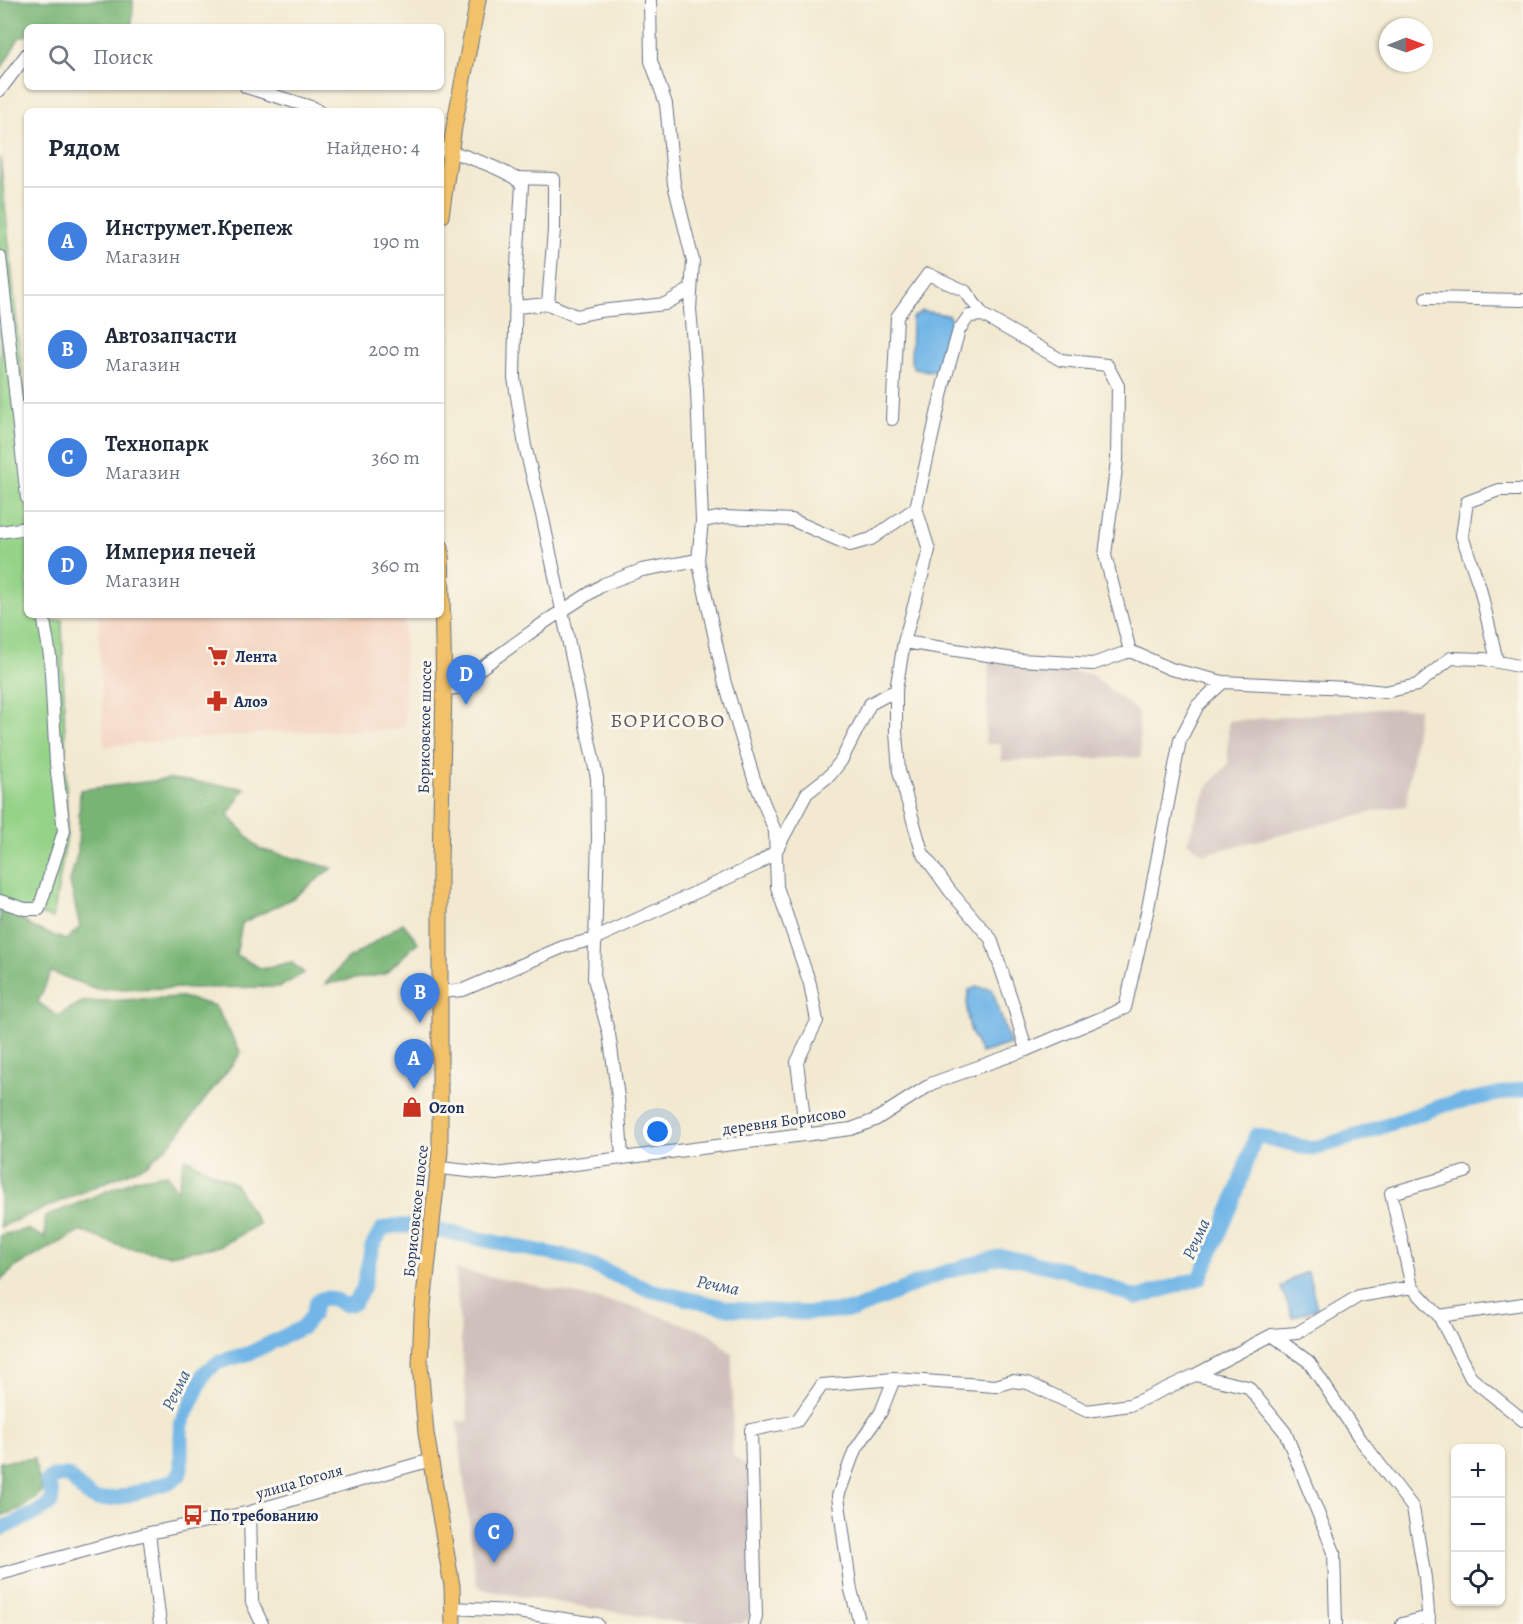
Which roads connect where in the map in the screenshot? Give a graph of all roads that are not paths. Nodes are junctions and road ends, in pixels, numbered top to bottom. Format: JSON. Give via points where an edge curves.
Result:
{"nodes":[{"id":1,"x":478,"y":0,"type":"edge"},
{"id":2,"x":650,"y":0,"type":"edge"},
{"id":3,"x":24,"y":58,"type":"edge"},
{"id":4,"x":0,"y":90,"type":"edge"},
{"id":5,"x":256,"y":90,"type":"edge"},
{"id":6,"x":314,"y":108,"type":"edge"},
{"id":7,"x":446,"y":150,"type":"edge"},
{"id":8,"x":444,"y":176,"type":"edge"},
{"id":9,"x":517,"y":178,"type":"junction"},
{"id":10,"x":0,"y":257,"type":"edge"},
{"id":11,"x":691,"y":289,"type":"junction"},
{"id":12,"x":1426,"y":298,"type":"dead end"},
{"id":13,"x":1523,"y":300,"type":"edge"},
{"id":14,"x":548,"y":304,"type":"junction"},
{"id":15,"x":516,"y":307,"type":"junction"},
{"id":16,"x":983,"y":315,"type":"junction"},
{"id":17,"x":892,"y":419,"type":"dead end"},
{"id":18,"x":24,"y":471,"type":"edge"},
{"id":19,"x":1523,"y":490,"type":"edge"},
{"id":20,"x":916,"y":508,"type":"junction"},
{"id":21,"x":702,"y":521,"type":"junction"},
{"id":22,"x":24,"y":528,"type":"edge"},
{"id":23,"x":0,"y":532,"type":"edge"},
{"id":24,"x":698,"y":560,"type":"junction"},
{"id":25,"x":561,"y":612,"type":"junction"},
{"id":26,"x":44,"y":618,"type":"edge"},
{"id":27,"x":442,"y":618,"type":"edge"},
{"id":28,"x":904,"y":642,"type":"junction"},
{"id":29,"x":1130,"y":651,"type":"junction"},
{"id":30,"x":1497,"y":661,"type":"junction"},
{"id":31,"x":1523,"y":667,"type":"edge"},
{"id":32,"x":1223,"y":681,"type":"junction"},
{"id":33,"x":444,"y":689,"type":"junction"},
{"id":34,"x":896,"y":690,"type":"junction"},
{"id":35,"x":776,"y":851,"type":"junction"},
{"id":36,"x":0,"y":901,"type":"edge"},
{"id":37,"x":594,"y":939,"type":"junction"},
{"id":38,"x":441,"y":992,"type":"junction"},
{"id":39,"x":1026,"y":1050,"type":"junction"},
{"id":40,"x":806,"y":1135,"type":"junction"},
{"id":41,"x":621,"y":1156,"type":"junction"},
{"id":42,"x":440,"y":1168,"type":"junction"},
{"id":43,"x":1465,"y":1172,"type":"dead end"},
{"id":44,"x":1412,"y":1287,"type":"junction"},
{"id":45,"x":1523,"y":1304,"type":"edge"},
{"id":46,"x":1439,"y":1316,"type":"junction"},
{"id":47,"x":1272,"y":1335,"type":"junction"},
{"id":48,"x":1195,"y":1375,"type":"junction"},
{"id":49,"x":894,"y":1379,"type":"junction"},
{"id":50,"x":1522,"y":1418,"type":"edge"},
{"id":51,"x":431,"y":1460,"type":"junction"},
{"id":52,"x":250,"y":1512,"type":"junction"},
{"id":53,"x":149,"y":1533,"type":"junction"},
{"id":54,"x":0,"y":1574,"type":"edge"},
{"id":55,"x":453,"y":1608,"type":"junction"},
{"id":56,"x":1429,"y":1621,"type":"edge"},
{"id":57,"x":160,"y":1624,"type":"edge"},
{"id":58,"x":262,"y":1624,"type":"edge"},
{"id":59,"x":453,"y":1624,"type":"edge"},
{"id":60,"x":597,"y":1624,"type":"edge"},
{"id":61,"x":753,"y":1624,"type":"edge"},
{"id":62,"x":860,"y":1624,"type":"edge"},
{"id":63,"x":1336,"y":1624,"type":"edge"},
{"id":64,"x":1402,"y":1624,"type":"edge"}],
"edges":[{"from":1,"to":7,"type":"main road"},
{"from":2,"to":11,"type":"street","via":[[651,61],[666,104],[674,184],[693,261]]},
{"from":3,"to":4,"type":"street"},
{"from":5,"to":6,"type":"street"},
{"from":7,"to":8,"type":"main road"},
{"from":7,"to":9,"type":"street"},
{"from":9,"to":14,"type":"street","via":[[554,179]]},
{"from":9,"to":15,"type":"street","via":[[522,185]]},
{"from":10,"to":18,"type":"street"},
{"from":11,"to":14,"type":"street","via":[[665,304],[576,316]]},
{"from":11,"to":21,"type":"street"},
{"from":12,"to":13,"type":"street"},
{"from":14,"to":15,"type":"street"},
{"from":15,"to":25,"type":"street","via":[[514,378]]},
{"from":16,"to":17,"type":"street","via":[[965,291],[928,274],[897,317]]},
{"from":16,"to":20,"type":"street","via":[[969,316],[959,330]]},
{"from":16,"to":29,"type":"street","via":[[1061,360],[1107,365],[1118,386],[1117,460],[1106,555]]},
{"from":19,"to":30,"type":"street","via":[[1499,490],[1467,502],[1462,536],[1480,588]]},
{"from":20,"to":21,"type":"street","via":[[871,539],[850,545],[792,520],[724,517]]},
{"from":20,"to":28,"type":"street","via":[[929,550]]},
{"from":21,"to":24,"type":"street"},
{"from":22,"to":23,"type":"street"},
{"from":24,"to":25,"type":"street","via":[[642,570],[604,584]]},
{"from":24,"to":35,"type":"street","via":[[724,680],[754,779],[775,831]]},
{"from":25,"to":33,"type":"street","via":[[457,688]]},
{"from":25,"to":37,"type":"street","via":[[597,778]]},
{"from":26,"to":36,"type":"street","via":[[64,831],[39,909]]},
{"from":27,"to":33,"type":"main road","name":"Борисовское шоссе"},
{"from":28,"to":29,"type":"street","via":[[1020,660],[1093,664]]},
{"from":28,"to":34,"type":"street"},
{"from":29,"to":32,"type":"street","via":[[1171,669]]},
{"from":30,"to":31,"type":"street"},
{"from":30,"to":32,"type":"street","via":[[1452,658],[1417,686],[1385,692]]},
{"from":32,"to":39,"type":"street","name":"деревня Борисово","via":[[1198,705],[1180,740],[1125,1008]]},
{"from":33,"to":38,"type":"main road","name":"Борисовское шоссе"},
{"from":34,"to":35,"type":"street","via":[[870,704],[841,761],[807,793]]},
{"from":34,"to":39,"type":"street","via":[[899,771],[922,852],[992,939]]},
{"from":35,"to":37,"type":"street","via":[[758,864]]},
{"from":35,"to":40,"type":"street","via":[[777,887],[810,984],[817,1021],[797,1062]]},
{"from":37,"to":38,"type":"street","via":[[463,990]]},
{"from":37,"to":41,"type":"street","via":[[594,979],[609,1034]]},
{"from":38,"to":42,"type":"main road","name":"Борисовское шоссе"},
{"from":39,"to":40,"type":"street","name":"деревня Борисово","via":[[933,1083],[875,1120],[851,1129]]},
{"from":40,"to":41,"type":"street","name":"деревня Борисово"},
{"from":41,"to":42,"type":"street","name":"деревня Борисово","via":[[495,1174]]},
{"from":42,"to":51,"type":"main road","name":"Борисовское шоссе","via":[[422,1315],[420,1365]]},
{"from":43,"to":44,"type":"street","via":[[1391,1193]]},
{"from":44,"to":46,"type":"street"},
{"from":44,"to":47,"type":"street","via":[[1359,1296],[1297,1333]]},
{"from":45,"to":46,"type":"street"},
{"from":46,"to":50,"type":"street","via":[[1471,1378]]},
{"from":47,"to":48,"type":"street"},
{"from":47,"to":56,"type":"street","via":[[1309,1362],[1413,1508]]},
{"from":48,"to":49,"type":"street","via":[[1130,1405],[1087,1411],[1028,1383],[996,1386]]},
{"from":48,"to":63,"type":"street","via":[[1248,1387],[1285,1432],[1334,1552]]},
{"from":49,"to":61,"type":"street","via":[[822,1385],[797,1421],[751,1430],[756,1616]]},
{"from":49,"to":62,"type":"street","via":[[881,1412],[854,1452],[838,1496],[851,1590]]},
{"from":51,"to":52,"type":"street","name":"улица Гоголя"},
{"from":51,"to":55,"type":"main road","name":"Борисовское шоссе"},
{"from":52,"to":53,"type":"street","name":"улица Гоголя"},
{"from":52,"to":58,"type":"street","via":[[252,1602]]},
{"from":53,"to":54,"type":"street","name":"улица Гоголя"},
{"from":53,"to":57,"type":"street"},
{"from":55,"to":59,"type":"main road","name":"Борисовское шоссе"},
{"from":55,"to":60,"type":"street","via":[[511,1611]]},
{"from":56,"to":64,"type":"street"}]}
